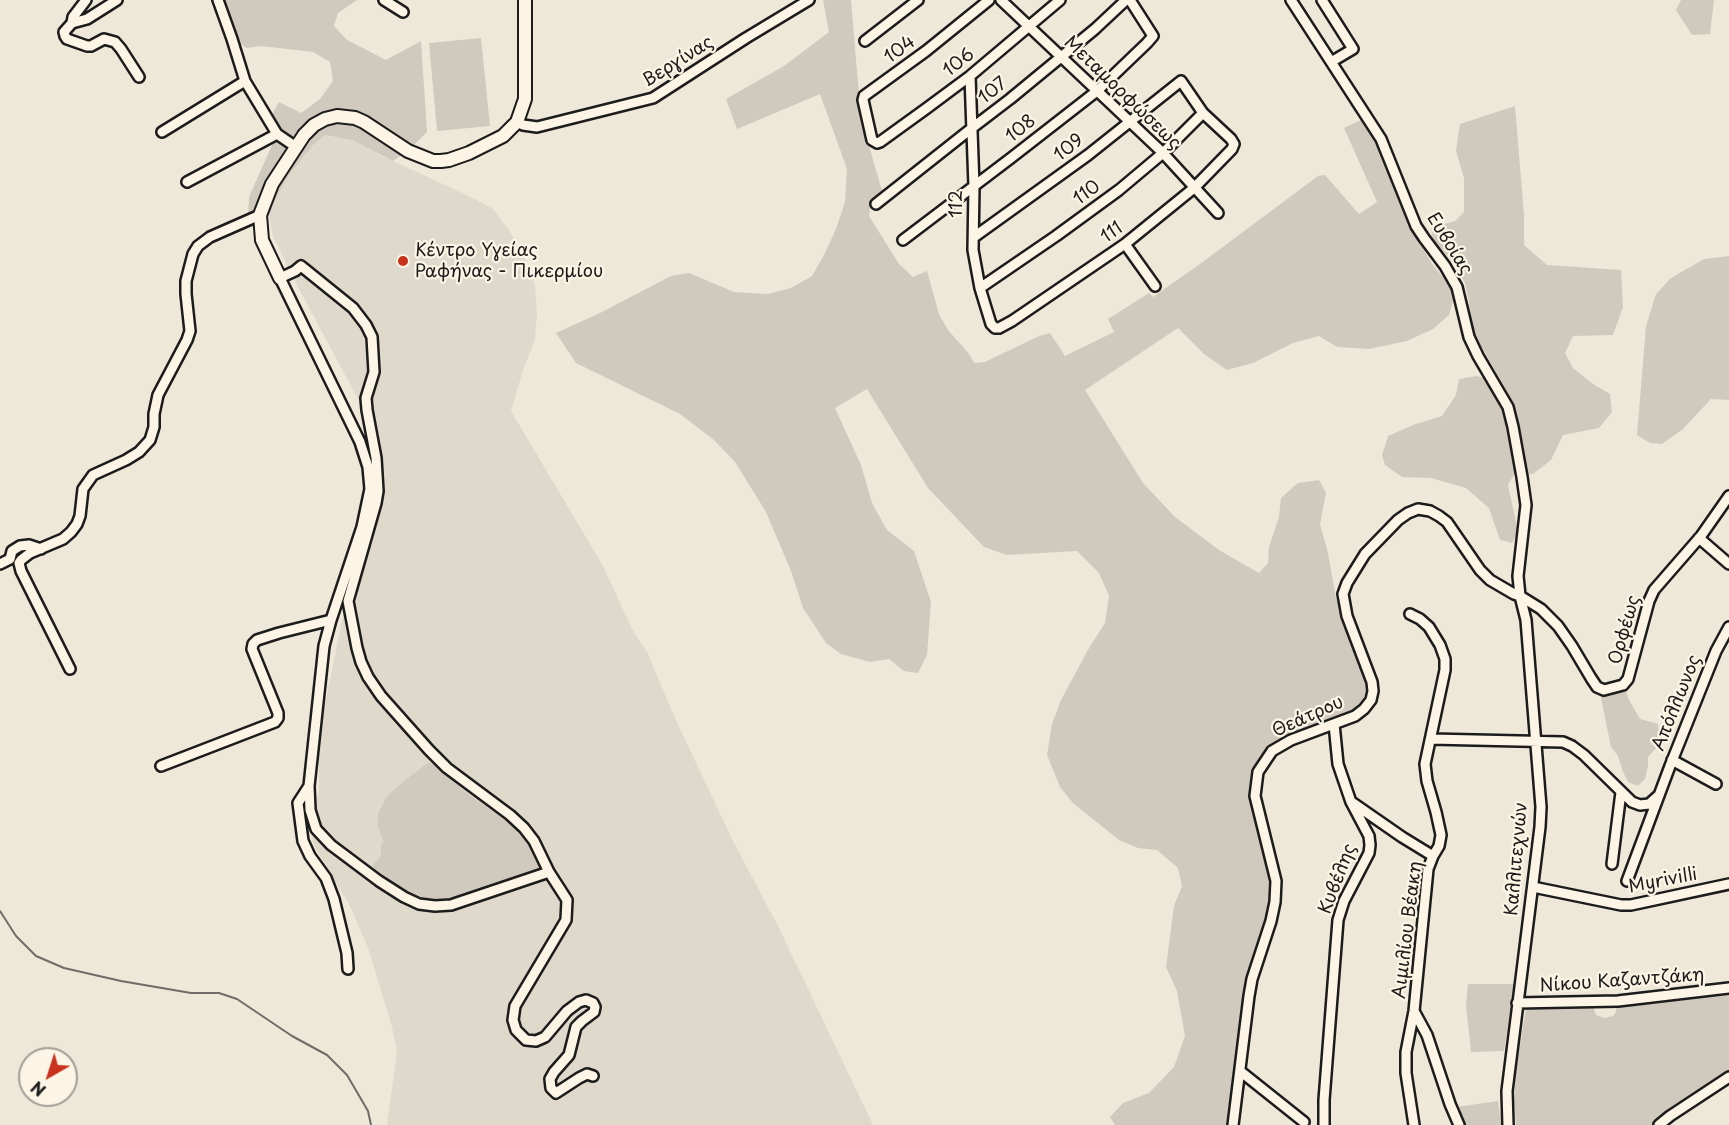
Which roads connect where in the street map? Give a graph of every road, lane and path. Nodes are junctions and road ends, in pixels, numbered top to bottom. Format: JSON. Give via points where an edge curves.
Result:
{"nodes":[{"id":1,"x":86,"y":0,"type":"edge"},
{"id":2,"x":117,"y":0,"type":"edge"},
{"id":3,"x":218,"y":0,"type":"edge"},
{"id":4,"x":384,"y":0,"type":"edge"},
{"id":5,"x":525,"y":0,"type":"edge"},
{"id":6,"x":809,"y":0,"type":"edge"},
{"id":7,"x":918,"y":0,"type":"edge"},
{"id":8,"x":989,"y":0,"type":"edge"},
{"id":9,"x":1001,"y":0,"type":"edge"},
{"id":10,"x":1060,"y":0,"type":"edge"},
{"id":11,"x":1128,"y":0,"type":"edge"},
{"id":12,"x":1291,"y":0,"type":"edge"},
{"id":13,"x":1322,"y":0,"type":"edge"},
{"id":14,"x":403,"y":12,"type":"dead end"},
{"id":15,"x":72,"y":23,"type":"junction"},
{"id":16,"x":1029,"y":28,"type":"junction"},
{"id":17,"x":865,"y":41,"type":"dead end"},
{"id":18,"x":1060,"y":57,"type":"junction"},
{"id":19,"x":1331,"y":62,"type":"junction"},
{"id":20,"x":970,"y":76,"type":"junction"},
{"id":21,"x":139,"y":77,"type":"dead end"},
{"id":22,"x":245,"y":81,"type":"junction"},
{"id":23,"x":1097,"y":91,"type":"junction"},
{"id":24,"x":1203,"y":113,"type":"junction"},
{"id":25,"x":1130,"y":121,"type":"junction"},
{"id":26,"x":518,"y":122,"type":"junction"},
{"id":27,"x":972,"y":128,"type":"junction"},
{"id":28,"x":162,"y":132,"type":"dead end"},
{"id":29,"x":277,"y":134,"type":"junction"},
{"id":30,"x":872,"y":140,"type":"joint"},
{"id":31,"x":296,"y":147,"type":"junction"},
{"id":32,"x":1163,"y":153,"type":"junction"},
{"id":33,"x":187,"y":182,"type":"dead end"},
{"id":34,"x":974,"y":186,"type":"junction"},
{"id":35,"x":1194,"y":188,"type":"junction"},
{"id":36,"x":876,"y":204,"type":"dead end"},
{"id":37,"x":1218,"y":213,"type":"dead end"},
{"id":38,"x":260,"y":215,"type":"junction"},
{"id":39,"x":974,"y":237,"type":"junction"},
{"id":40,"x":903,"y":240,"type":"dead end"},
{"id":41,"x":1125,"y":244,"type":"junction"},
{"id":42,"x":280,"y":278,"type":"junction"},
{"id":43,"x":1155,"y":286,"type":"dead end"},
{"id":44,"x":980,"y":288,"type":"junction"},
{"id":45,"x":994,"y":328,"type":"joint"},
{"id":46,"x":1729,"y":496,"type":"edge"},
{"id":47,"x":1699,"y":538,"type":"junction"},
{"id":48,"x":41,"y":549,"type":"junction"},
{"id":49,"x":0,"y":564,"type":"edge"},
{"id":50,"x":1729,"y":564,"type":"edge"},
{"id":51,"x":1521,"y":596,"type":"junction"},
{"id":52,"x":1410,"y":614,"type":"dead end"},
{"id":53,"x":331,"y":620,"type":"junction"},
{"id":54,"x":1729,"y":627,"type":"edge"},
{"id":55,"x":70,"y":669,"type":"dead end"},
{"id":56,"x":1334,"y":724,"type":"junction"},
{"id":57,"x":1431,"y":739,"type":"junction"},
{"id":58,"x":1536,"y":742,"type":"junction"},
{"id":59,"x":1672,"y":760,"type":"junction"},
{"id":60,"x":161,"y":766,"type":"dead end"},
{"id":61,"x":1716,"y":784,"type":"dead end"},
{"id":62,"x":309,"y":786,"type":"junction"},
{"id":63,"x":1621,"y":792,"type":"junction"},
{"id":64,"x":1660,"y":794,"type":"junction"},
{"id":65,"x":1351,"y":802,"type":"junction"},
{"id":66,"x":1433,"y":856,"type":"junction"},
{"id":67,"x":1612,"y":864,"type":"dead end"},
{"id":68,"x":549,"y":872,"type":"junction"},
{"id":69,"x":1627,"y":881,"type":"dead end"},
{"id":70,"x":1729,"y":884,"type":"edge"},
{"id":71,"x":1533,"y":887,"type":"junction"},
{"id":72,"x":348,"y":969,"type":"dead end"},
{"id":73,"x":1729,"y":988,"type":"edge"},
{"id":74,"x":1517,"y":1003,"type":"junction"},
{"id":75,"x":1414,"y":1011,"type":"junction"},
{"id":76,"x":1240,"y":1071,"type":"junction"},
{"id":77,"x":593,"y":1076,"type":"dead end"},
{"id":78,"x":1729,"y":1077,"type":"edge"},
{"id":79,"x":1304,"y":1122,"type":"dead end"},
{"id":80,"x":1233,"y":1125,"type":"edge"},
{"id":81,"x":1324,"y":1125,"type":"edge"},
{"id":82,"x":1413,"y":1125,"type":"edge"},
{"id":83,"x":1459,"y":1125,"type":"edge"},
{"id":84,"x":1508,"y":1125,"type":"edge"},
{"id":85,"x":1659,"y":1125,"type":"edge"}],
"edges":[{"from":1,"to":15,"type":"street"},
{"from":2,"to":15,"type":"street","via":[[87,19]]},
{"from":3,"to":22,"type":"street"},
{"from":4,"to":14,"type":"street"},
{"from":5,"to":26,"type":"main road","via":[[525,99]]},
{"from":6,"to":26,"type":"street","name":"Βεργίνας","via":[[644,102],[537,127]]},
{"from":7,"to":17,"type":"street"},
{"from":8,"to":30,"type":"street","name":"104","via":[[864,96]]},
{"from":9,"to":16,"type":"street","name":"Μεταμορφώσεως"},
{"from":10,"to":16,"type":"street","name":"106"},
{"from":11,"to":18,"type":"street","name":"107"},
{"from":11,"to":23,"type":"street","name":"108","via":[[1153,36]]},
{"from":12,"to":19,"type":"street","name":"Ευβοίας"},
{"from":13,"to":19,"type":"street","via":[[1353,49]]},
{"from":15,"to":21,"type":"street","via":[[64,32],[67,39],[87,46],[104,39],[115,42]]},
{"from":16,"to":18,"type":"street","name":"Μεταμορφώσεως"},
{"from":16,"to":20,"type":"street","name":"106"},
{"from":18,"to":23,"type":"street","name":"Μεταμορφώσεως"},
{"from":18,"to":27,"type":"street","name":"107"},
{"from":19,"to":51,"type":"street","name":"Ευβοίας","via":[[1381,139],[1416,226],[1457,287],[1469,337],[1508,407],[1526,506],[1518,565]]},
{"from":20,"to":27,"type":"street","name":"112"},
{"from":20,"to":30,"type":"street","name":"106","via":[[888,137]]},
{"from":22,"to":28,"type":"street"},
{"from":22,"to":29,"type":"street"},
{"from":23,"to":25,"type":"street","name":"Μεταμορφώσεως"},
{"from":23,"to":34,"type":"street","name":"108"},
{"from":24,"to":25,"type":"street","name":"109","via":[[1181,81]]},
{"from":24,"to":32,"type":"street","name":"110"},
{"from":24,"to":35,"type":"street","name":"111","via":[[1234,144]]},
{"from":25,"to":32,"type":"street","name":"Μεταμορφώσεως"},
{"from":25,"to":39,"type":"street","name":"109"},
{"from":26,"to":31,"type":"main road","via":[[503,136],[441,161],[408,151],[364,122],[344,116],[314,125]]},
{"from":27,"to":34,"type":"street","name":"112"},
{"from":27,"to":36,"type":"street","name":"107"},
{"from":29,"to":31,"type":"street"},
{"from":29,"to":33,"type":"street"},
{"from":31,"to":38,"type":"main road","via":[[272,184]]},
{"from":32,"to":35,"type":"street","name":"Μεταμορφώσεως"},
{"from":32,"to":44,"type":"street","name":"110","via":[[1056,237]]},
{"from":34,"to":39,"type":"street","name":"112"},
{"from":34,"to":40,"type":"street","name":"108"},
{"from":35,"to":37,"type":"street","name":"Μεταμορφώσεως"},
{"from":35,"to":41,"type":"street","name":"111"},
{"from":38,"to":42,"type":"main road","via":[[262,240]]},
{"from":38,"to":48,"type":"street","via":[[198,246],[186,281],[188,340],[158,395],[150,440],[139,452],[89,479],[83,489],[77,524],[63,539]]},
{"from":39,"to":44,"type":"street","name":"112"},
{"from":41,"to":43,"type":"street"},
{"from":41,"to":45,"type":"street","name":"111","via":[[1012,321]]},
{"from":42,"to":53,"type":"street","via":[[360,442],[368,467],[367,508]]},
{"from":42,"to":68,"type":"street","via":[[301,266],[352,308],[372,337],[374,372],[366,398],[378,491],[348,600],[357,648],[368,677],[447,768],[524,828]]},
{"from":44,"to":45,"type":"street","name":"112"},
{"from":46,"to":47,"type":"street","name":"Ορφέως"},
{"from":47,"to":50,"type":"street"},
{"from":47,"to":51,"type":"street","name":"Ορφέως","via":[[1654,590],[1628,679],[1612,689],[1597,687],[1558,626]]},
{"from":48,"to":49,"type":"street","via":[[20,546]]},
{"from":48,"to":55,"type":"street","via":[[19,563]]},
{"from":51,"to":56,"type":"street","name":"Θεάτρου","via":[[1490,580],[1439,516],[1418,509],[1408,513],[1365,554],[1343,594],[1373,691],[1365,709]]},
{"from":51,"to":58,"type":"street","name":"Καλλιτεχνών"},
{"from":52,"to":57,"type":"street","name":"Αιμιλίου Βέακη","via":[[1429,627],[1444,659]]},
{"from":53,"to":60,"type":"street","via":[[253,644],[278,712],[275,722]]},
{"from":53,"to":62,"type":"street","via":[[321,672]]},
{"from":54,"to":59,"type":"street","name":"Απόλλωνος"},
{"from":56,"to":65,"type":"street","name":"Κυβέλης","via":[[1338,764]]},
{"from":56,"to":76,"type":"street","name":"Θεάτρου","via":[[1272,751],[1258,772],[1255,796],[1276,881],[1275,902],[1252,979]]},
{"from":57,"to":58,"type":"street"},
{"from":57,"to":66,"type":"street","name":"Αιμιλίου Βέακη","via":[[1425,764],[1441,835]]},
{"from":58,"to":63,"type":"street","via":[[1572,746]]},
{"from":58,"to":71,"type":"street","name":"Καλλιτεχνών","via":[[1541,817]]},
{"from":59,"to":61,"type":"street"},
{"from":59,"to":64,"type":"street","name":"Απόλλωνος"},
{"from":62,"to":68,"type":"street","via":[[316,829],[379,881],[418,904],[451,905]]},
{"from":62,"to":72,"type":"street","via":[[298,803],[303,842],[326,878],[334,899]]},
{"from":63,"to":64,"type":"street","via":[[1640,805],[1649,804]]},
{"from":63,"to":67,"type":"street"},
{"from":64,"to":69,"type":"street","name":"Απόλλωνος"},
{"from":65,"to":66,"type":"street"},
{"from":65,"to":81,"type":"street","name":"Κυβέλης","via":[[1370,845],[1338,920]]},
{"from":66,"to":75,"type":"street","name":"Αιμιλίου Βέακη","via":[[1426,883]]},
{"from":68,"to":77,"type":"street","via":[[567,900],[566,920],[515,1006],[513,1020],[526,1040],[537,1041],[567,1011],[586,1000],[593,1003],[594,1012],[576,1028],[569,1054],[550,1079],[550,1088],[556,1093],[587,1074]]},
{"from":70,"to":71,"type":"street","name":"Myrivilli","via":[[1631,905]]},
{"from":71,"to":74,"type":"street","name":"Καλλιτεχνών"},
{"from":73,"to":74,"type":"street","name":"Νίκου Καζαντζάκη","via":[[1634,1000]]},
{"from":74,"to":84,"type":"street","name":"Καλλιτεχνών","via":[[1507,1091]]},
{"from":75,"to":82,"type":"street","name":"Αιμιλίου Βέακη","via":[[1405,1063]]},
{"from":75,"to":83,"type":"street","via":[[1427,1035]]},
{"from":76,"to":79,"type":"street"},
{"from":76,"to":80,"type":"street","name":"Θεάτρου"},
{"from":78,"to":85,"type":"street"}]}
